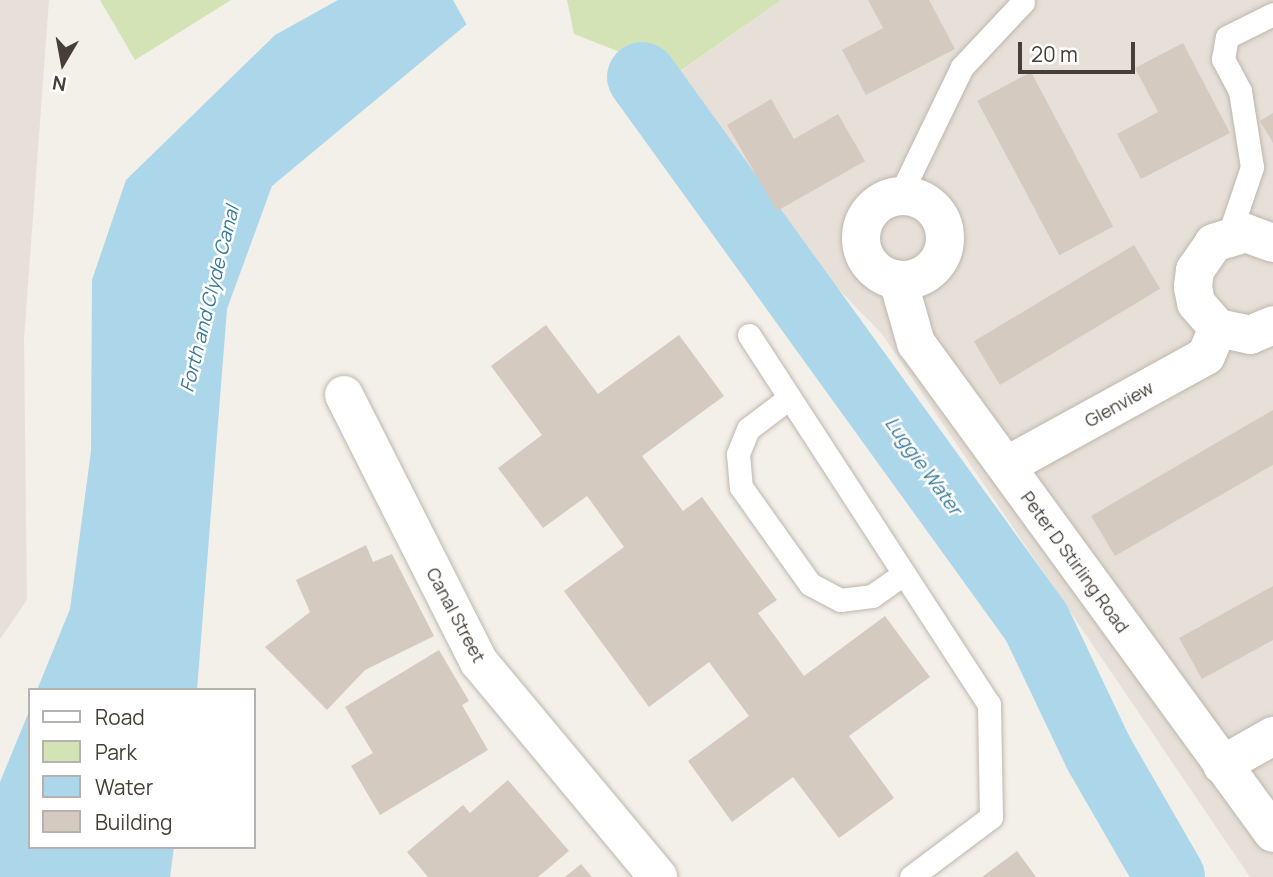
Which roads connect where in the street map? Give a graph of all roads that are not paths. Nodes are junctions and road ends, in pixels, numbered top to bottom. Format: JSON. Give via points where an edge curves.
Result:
{"nodes":[{"id":1,"x":1023,"y":2,"type":"edge"},
{"id":2,"x":1273,"y":14,"type":"edge"},
{"id":3,"x":900,"y":195,"type":"junction"},
{"id":4,"x":1229,"y":235,"type":"junction"},
{"id":5,"x":1273,"y":243,"type":"edge"},
{"id":6,"x":898,"y":280,"type":"junction"},
{"id":7,"x":1273,"y":325,"type":"edge"},
{"id":8,"x":1218,"y":328,"type":"junction"},
{"id":9,"x":749,"y":335,"type":"dead end"},
{"id":10,"x":344,"y":395,"type":"dead end"},
{"id":11,"x":789,"y":398,"type":"junction"},
{"id":12,"x":1006,"y":466,"type":"junction"},
{"id":13,"x":904,"y":574,"type":"junction"},
{"id":14,"x":1273,"y":736,"type":"edge"},
{"id":15,"x":1222,"y":765,"type":"junction"},
{"id":16,"x":1273,"y":833,"type":"edge"},
{"id":17,"x":658,"y":877,"type":"edge"},
{"id":18,"x":911,"y":877,"type":"edge"}],
"edges":[{"from":1,"to":3,"type":"lane","via":[[962,67]]},
{"from":2,"to":4,"type":"lane","via":[[1227,37],[1223,59],[1240,91],[1252,167]]},
{"from":3,"to":6,"type":"street","via":[[875,206],[862,230],[873,268]]},
{"from":3,"to":6,"type":"street","via":[[914,197],[937,212],[946,239],[925,274]]},
{"from":4,"to":5,"type":"street"},
{"from":4,"to":8,"type":"street","via":[[1202,255],[1194,278],[1196,303]]},
{"from":6,"to":12,"type":"street","name":"Peter D Stirling Road","via":[[916,343]]},
{"from":7,"to":8,"type":"street","via":[[1251,335]]},
{"from":8,"to":12,"type":"street","name":"Glenview","via":[[1206,356]]},
{"from":9,"to":11,"type":"lane"},
{"from":10,"to":17,"type":"street","name":"Canal Street","via":[[479,662]]},
{"from":11,"to":13,"type":"lane"},
{"from":11,"to":13,"type":"lane","via":[[748,429],[738,453],[741,487],[810,584],[840,600],[872,596]]},
{"from":12,"to":15,"type":"street","name":"Peter D Stirling Road"},
{"from":13,"to":18,"type":"lane","via":[[989,704],[991,817]]},
{"from":14,"to":15,"type":"street"},
{"from":15,"to":16,"type":"street","name":"Peter D Stirling Road"}]}
